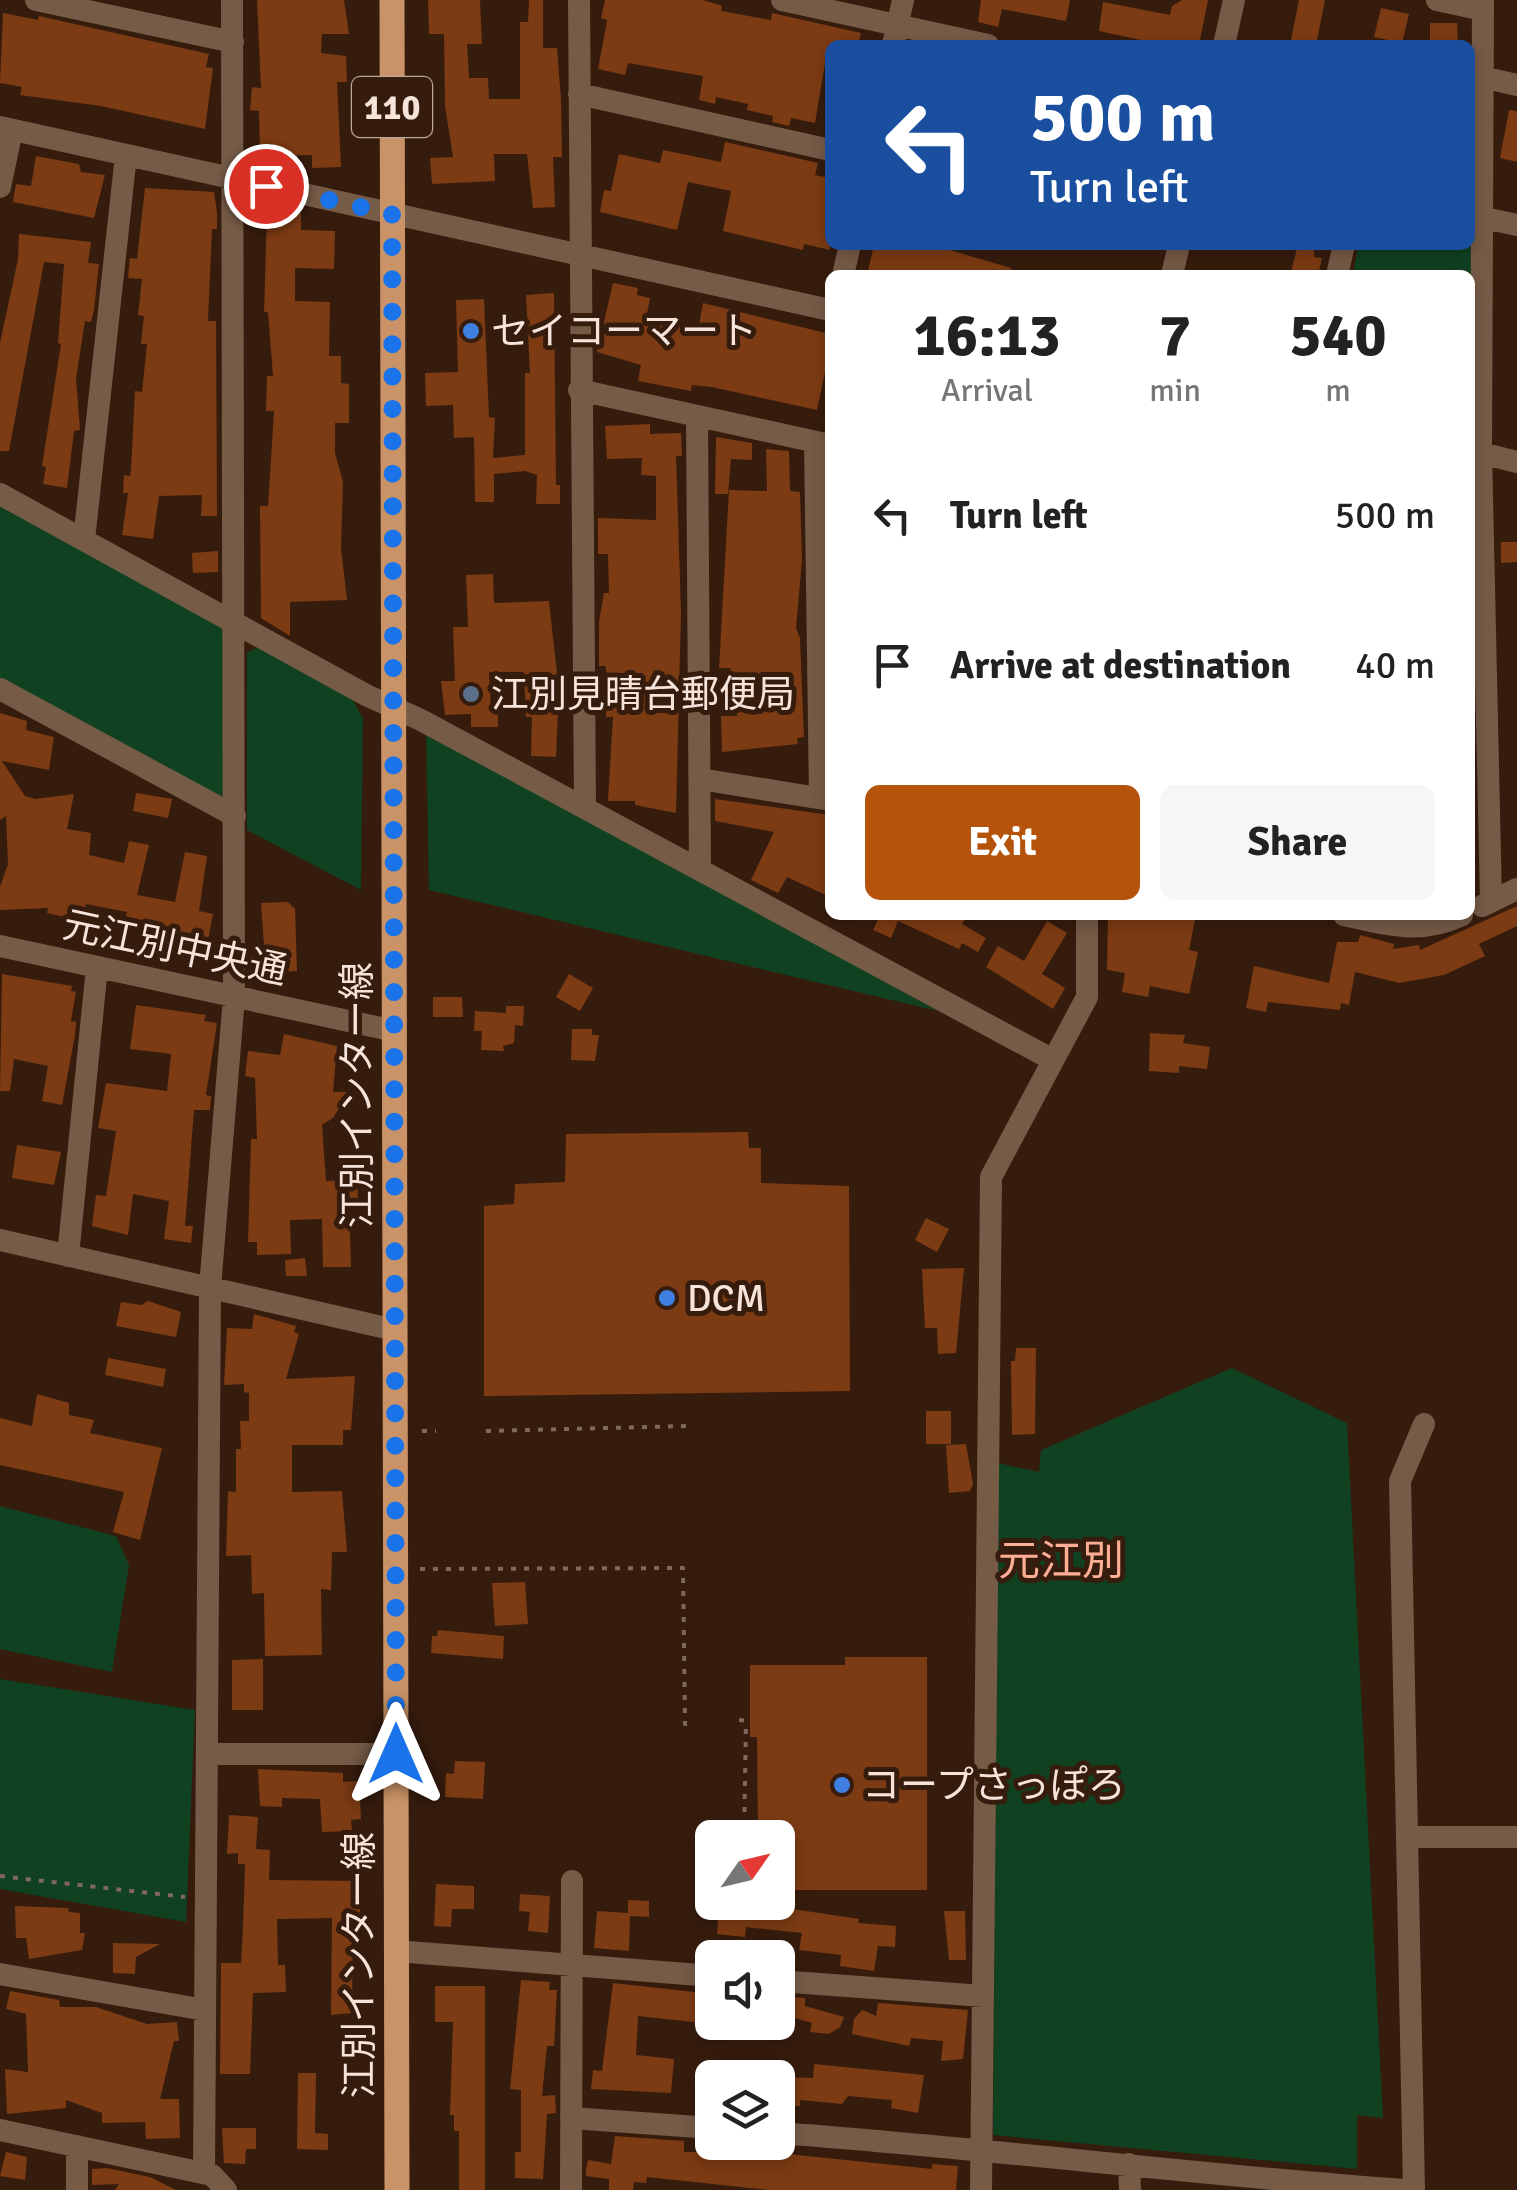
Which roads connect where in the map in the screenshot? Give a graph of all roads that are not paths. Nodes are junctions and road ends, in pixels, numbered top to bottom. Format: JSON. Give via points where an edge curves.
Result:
{"nodes":[{"id":1,"x":36,"y":0,"type":"edge"},
{"id":2,"x":232,"y":0,"type":"edge"},
{"id":3,"x":392,"y":0,"type":"edge"},
{"id":4,"x":580,"y":0,"type":"edge"},
{"id":5,"x":782,"y":0,"type":"edge"},
{"id":6,"x":903,"y":0,"type":"edge"},
{"id":7,"x":1234,"y":0,"type":"edge"},
{"id":8,"x":1437,"y":0,"type":"edge"},
{"id":9,"x":1482,"y":5,"type":"edge"},
{"id":10,"x":896,"y":35,"type":"edge"},
{"id":11,"x":942,"y":40,"type":"edge"},
{"id":12,"x":1225,"y":40,"type":"edge"},
{"id":13,"x":233,"y":42,"type":"junction"},
{"id":14,"x":1482,"y":77,"type":"junction"},
{"id":15,"x":1517,"y":85,"type":"edge"},
{"id":16,"x":579,"y":94,"type":"junction"},
{"id":17,"x":6,"y":128,"type":"edge"},
{"id":18,"x":1476,"y":129,"type":"edge"},
{"id":19,"x":825,"y":149,"type":"edge"},
{"id":20,"x":126,"y":155,"type":"junction"},
{"id":21,"x":235,"y":179,"type":"junction"},
{"id":22,"x":0,"y":187,"type":"edge"},
{"id":23,"x":392,"y":214,"type":"junction"},
{"id":24,"x":1480,"y":217,"type":"junction"},
{"id":25,"x":1517,"y":225,"type":"edge"},
{"id":26,"x":578,"y":255,"type":"junction"},
{"id":27,"x":825,"y":309,"type":"edge"},
{"id":28,"x":579,"y":390,"type":"junction"},
{"id":29,"x":697,"y":416,"type":"junction"},
{"id":30,"x":822,"y":444,"type":"edge"},
{"id":31,"x":1475,"y":451,"type":"edge"},
{"id":32,"x":1517,"y":462,"type":"edge"},
{"id":33,"x":0,"y":494,"type":"edge"},
{"id":34,"x":84,"y":540,"type":"junction"},
{"id":35,"x":1477,"y":571,"type":"edge"},
{"id":36,"x":237,"y":624,"type":"junction"},
{"id":37,"x":0,"y":688,"type":"edge"},
{"id":38,"x":1479,"y":697,"type":"edge"},
{"id":39,"x":394,"y":706,"type":"junction"},
{"id":40,"x":700,"y":778,"type":"junction"},
{"id":41,"x":825,"y":798,"type":"edge"},
{"id":42,"x":585,"y":808,"type":"junction"},
{"id":43,"x":236,"y":816,"type":"junction"},
{"id":44,"x":1480,"y":822,"type":"edge"},
{"id":45,"x":700,"y":870,"type":"junction"},
{"id":46,"x":1517,"y":889,"type":"edge"},
{"id":47,"x":1481,"y":906,"type":"edge"},
{"id":48,"x":1087,"y":920,"type":"edge"},
{"id":49,"x":1366,"y":920,"type":"edge"},
{"id":50,"x":1451,"y":920,"type":"edge"},
{"id":51,"x":0,"y":946,"type":"edge"},
{"id":52,"x":97,"y":967,"type":"junction"},
{"id":53,"x":234,"y":996,"type":"junction"},
{"id":54,"x":394,"y":1031,"type":"junction"},
{"id":55,"x":1053,"y":1060,"type":"junction"},
{"id":56,"x":0,"y":1240,"type":"edge"},
{"id":57,"x":68,"y":1256,"type":"junction"},
{"id":58,"x":210,"y":1288,"type":"junction"},
{"id":59,"x":395,"y":1330,"type":"junction"},
{"id":60,"x":1424,"y":1424,"type":"dead end"},
{"id":61,"x":206,"y":1754,"type":"junction"},
{"id":62,"x":396,"y":1754,"type":"junction"},
{"id":63,"x":1407,"y":1837,"type":"junction"},
{"id":64,"x":1517,"y":1838,"type":"edge"},
{"id":65,"x":572,"y":1881,"type":"dead end"},
{"id":66,"x":396,"y":1951,"type":"junction"},
{"id":67,"x":573,"y":1966,"type":"junction"},
{"id":68,"x":0,"y":1974,"type":"edge"},
{"id":69,"x":695,"y":1975,"type":"edge"},
{"id":70,"x":795,"y":1982,"type":"edge"},
{"id":71,"x":983,"y":1996,"type":"junction"},
{"id":72,"x":205,"y":2010,"type":"junction"},
{"id":73,"x":571,"y":2118,"type":"junction"},
{"id":74,"x":695,"y":2127,"type":"edge"},
{"id":75,"x":0,"y":2130,"type":"edge"},
{"id":76,"x":795,"y":2134,"type":"edge"},
{"id":77,"x":77,"y":2146,"type":"junction"},
{"id":78,"x":981,"y":2147,"type":"junction"},
{"id":79,"x":1129,"y":2164,"type":"junction"},
{"id":80,"x":204,"y":2173,"type":"junction"},
{"id":81,"x":1264,"y":2185,"type":"edge"},
{"id":82,"x":78,"y":2190,"type":"edge"},
{"id":83,"x":226,"y":2190,"type":"edge"},
{"id":84,"x":397,"y":2190,"type":"edge"},
{"id":85,"x":571,"y":2190,"type":"edge"},
{"id":86,"x":981,"y":2190,"type":"edge"},
{"id":87,"x":1130,"y":2190,"type":"edge"},
{"id":88,"x":1404,"y":2190,"type":"edge"},
{"id":89,"x":1414,"y":2190,"type":"edge"}],
"edges":[{"from":1,"to":13,"type":"street"},
{"from":2,"to":13,"type":"street"},
{"from":3,"to":23,"type":"main road","name":"江別インター線","number":"110"},
{"from":4,"to":16,"type":"street"},
{"from":5,"to":10,"type":"street"},
{"from":6,"to":10,"type":"street"},
{"from":7,"to":12,"type":"street"},
{"from":8,"to":9,"type":"street"},
{"from":9,"to":14,"type":"street"},
{"from":10,"to":11,"type":"street"},
{"from":13,"to":21,"type":"street"},
{"from":14,"to":15,"type":"street"},
{"from":14,"to":18,"type":"street"},
{"from":16,"to":19,"type":"street"},
{"from":16,"to":26,"type":"street"},
{"from":17,"to":20,"type":"street"},
{"from":17,"to":22,"type":"street"},
{"from":18,"to":24,"type":"street"},
{"from":20,"to":21,"type":"street"},
{"from":20,"to":34,"type":"street"},
{"from":21,"to":23,"type":"street"},
{"from":21,"to":36,"type":"street"},
{"from":23,"to":26,"type":"street"},
{"from":23,"to":39,"type":"main road","name":"江別インター線","number":"110"},
{"from":24,"to":25,"type":"street"},
{"from":24,"to":31,"type":"street"},
{"from":26,"to":27,"type":"street"},
{"from":26,"to":28,"type":"street"},
{"from":28,"to":29,"type":"street"},
{"from":28,"to":42,"type":"street"},
{"from":29,"to":30,"type":"street"},
{"from":29,"to":40,"type":"street"},
{"from":30,"to":41,"type":"street"},
{"from":31,"to":32,"type":"street"},
{"from":31,"to":35,"type":"street"},
{"from":33,"to":34,"type":"street"},
{"from":34,"to":36,"type":"street"},
{"from":35,"to":38,"type":"street"},
{"from":36,"to":39,"type":"street"},
{"from":36,"to":43,"type":"street"},
{"from":37,"to":43,"type":"street"},
{"from":38,"to":44,"type":"street"},
{"from":39,"to":42,"type":"street"},
{"from":39,"to":54,"type":"main road","name":"江別インター線","number":"110"},
{"from":40,"to":41,"type":"street"},
{"from":40,"to":45,"type":"street"},
{"from":42,"to":45,"type":"street"},
{"from":43,"to":53,"type":"street"},
{"from":44,"to":47,"type":"street"},
{"from":45,"to":55,"type":"street"},
{"from":46,"to":47,"type":"street"},
{"from":48,"to":55,"type":"street","via":[[1087,997]]},
{"from":49,"to":50,"type":"street","via":[[1411,930]]},
{"from":51,"to":52,"type":"street","name":"元江別中央通"},
{"from":52,"to":53,"type":"street","name":"元江別中央通"},
{"from":52,"to":57,"type":"street"},
{"from":53,"to":54,"type":"street","name":"元江別中央通"},
{"from":53,"to":58,"type":"street"},
{"from":54,"to":59,"type":"main road","name":"江別インター線","number":"110"},
{"from":55,"to":71,"type":"street","via":[[991,1178]]},
{"from":56,"to":57,"type":"street"},
{"from":57,"to":58,"type":"street"},
{"from":58,"to":59,"type":"street"},
{"from":58,"to":61,"type":"street"},
{"from":59,"to":62,"type":"main road","name":"江別インター線","number":"110"},
{"from":60,"to":63,"type":"street","via":[[1400,1481]]},
{"from":61,"to":62,"type":"street"},
{"from":61,"to":72,"type":"street"},
{"from":62,"to":66,"type":"main road","name":"江別インター線","number":"110"},
{"from":63,"to":64,"type":"street"},
{"from":63,"to":89,"type":"street"},
{"from":65,"to":67,"type":"street"},
{"from":66,"to":67,"type":"street"},
{"from":66,"to":84,"type":"main road","name":"江別インター線","number":"110"},
{"from":67,"to":69,"type":"street"},
{"from":67,"to":73,"type":"street"},
{"from":68,"to":72,"type":"street"},
{"from":70,"to":71,"type":"street"},
{"from":71,"to":78,"type":"street"},
{"from":72,"to":80,"type":"street"},
{"from":73,"to":74,"type":"street"},
{"from":73,"to":85,"type":"street"},
{"from":75,"to":77,"type":"street"},
{"from":76,"to":78,"type":"street"},
{"from":77,"to":80,"type":"street"},
{"from":77,"to":82,"type":"street"},
{"from":78,"to":79,"type":"street"},
{"from":78,"to":86,"type":"street"},
{"from":79,"to":81,"type":"street"},
{"from":79,"to":87,"type":"street"},
{"from":80,"to":83,"type":"street"},
{"from":81,"to":88,"type":"street"}]}
